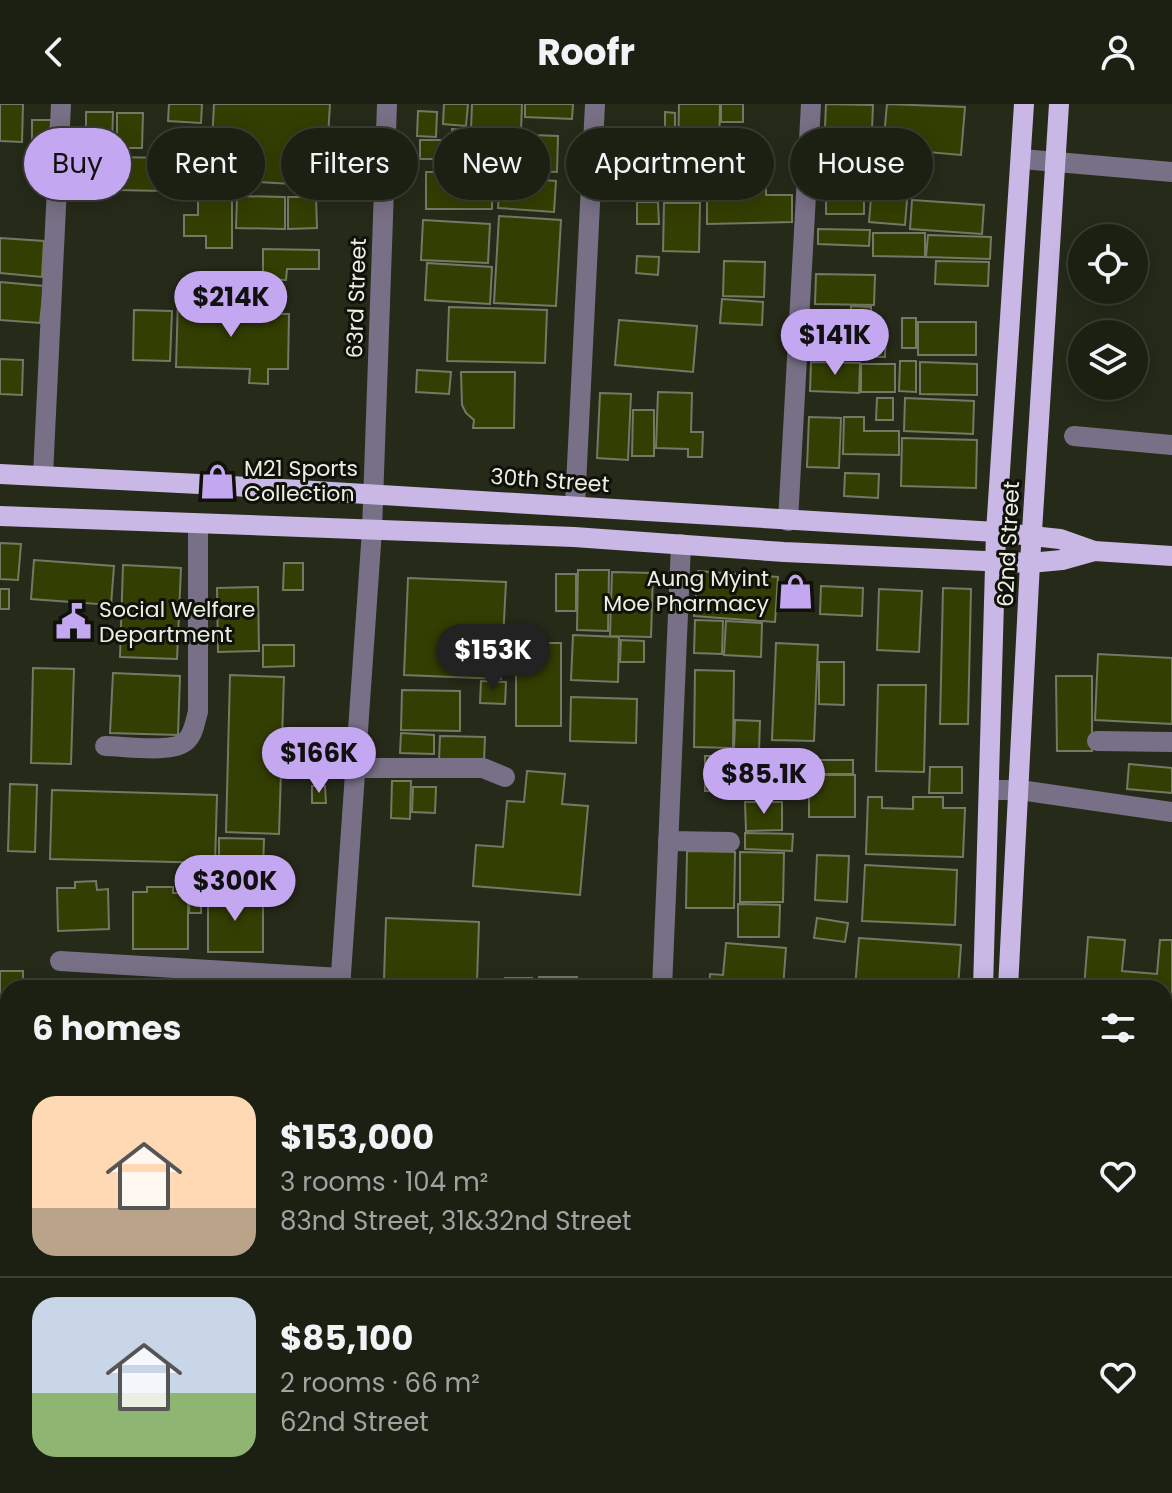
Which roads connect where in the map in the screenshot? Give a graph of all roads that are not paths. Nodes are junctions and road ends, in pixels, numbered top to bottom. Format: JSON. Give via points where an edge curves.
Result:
{"nodes":[{"id":1,"x":61,"y":104,"type":"edge"},
{"id":2,"x":387,"y":104,"type":"edge"},
{"id":3,"x":595,"y":104,"type":"edge"},
{"id":4,"x":811,"y":104,"type":"edge"},
{"id":5,"x":1024,"y":104,"type":"edge"},
{"id":6,"x":1059,"y":104,"type":"edge"},
{"id":7,"x":1022,"y":159,"type":"junction"},
{"id":8,"x":1057,"y":161,"type":"junction"},
{"id":9,"x":1172,"y":172,"type":"edge"},
{"id":10,"x":1074,"y":436,"type":"dead end"},
{"id":11,"x":1172,"y":445,"type":"edge"},
{"id":12,"x":0,"y":474,"type":"edge"},
{"id":13,"x":43,"y":475,"type":"junction"},
{"id":14,"x":373,"y":494,"type":"junction"},
{"id":15,"x":575,"y":505,"type":"junction"},
{"id":16,"x":0,"y":516,"type":"edge"},
{"id":17,"x":788,"y":521,"type":"junction"},
{"id":18,"x":198,"y":525,"type":"junction"},
{"id":19,"x":372,"y":530,"type":"junction"},
{"id":20,"x":996,"y":532,"type":"junction"},
{"id":21,"x":1032,"y":535,"type":"junction"},
{"id":22,"x":681,"y":544,"type":"junction"},
{"id":23,"x":1094,"y":551,"type":"junction"},
{"id":24,"x":1172,"y":556,"type":"edge"},
{"id":25,"x":994,"y":562,"type":"junction"},
{"id":26,"x":1030,"y":563,"type":"junction"},
{"id":27,"x":1097,"y":741,"type":"dead end"},
{"id":28,"x":1172,"y":742,"type":"edge"},
{"id":29,"x":105,"y":746,"type":"dead end"},
{"id":30,"x":354,"y":768,"type":"junction"},
{"id":31,"x":505,"y":777,"type":"dead end"},
{"id":32,"x":990,"y":790,"type":"junction"},
{"id":33,"x":1020,"y":790,"type":"junction"},
{"id":34,"x":1172,"y":812,"type":"edge"},
{"id":35,"x":668,"y":841,"type":"junction"},
{"id":36,"x":730,"y":842,"type":"dead end"},
{"id":37,"x":60,"y":961,"type":"dead end"},
{"id":38,"x":303,"y":980,"type":"edge"},
{"id":39,"x":341,"y":980,"type":"edge"},
{"id":40,"x":662,"y":980,"type":"edge"},
{"id":41,"x":983,"y":980,"type":"edge"},
{"id":42,"x":1008,"y":980,"type":"edge"}],
"edges":[{"from":1,"to":13,"type":"street"},
{"from":2,"to":14,"type":"street","name":"63rd Street"},
{"from":3,"to":15,"type":"street"},
{"from":4,"to":17,"type":"street"},
{"from":5,"to":7,"type":"main road","name":"62nd Street"},
{"from":6,"to":8,"type":"main road","name":"62nd Street"},
{"from":7,"to":8,"type":"street"},
{"from":7,"to":20,"type":"main road","name":"62nd Street"},
{"from":8,"to":9,"type":"street"},
{"from":8,"to":21,"type":"main road","name":"62nd Street"},
{"from":10,"to":11,"type":"street"},
{"from":12,"to":13,"type":"main road","name":"30th Street"},
{"from":13,"to":14,"type":"main road","name":"30th Street"},
{"from":14,"to":15,"type":"main road","name":"30th Street"},
{"from":14,"to":19,"type":"street","name":"63rd Street"},
{"from":15,"to":17,"type":"main road","name":"30th Street"},
{"from":16,"to":18,"type":"main road","name":"30th Street"},
{"from":17,"to":20,"type":"main road","name":"30th Street"},
{"from":18,"to":19,"type":"main road","name":"30th Street"},
{"from":18,"to":29,"type":"street","via":[[198,712],[193,729],[186,741],[172,748]]},
{"from":19,"to":22,"type":"main road","name":"30th Street"},
{"from":19,"to":30,"type":"street","name":"63rd Street"},
{"from":20,"to":21,"type":"main road","name":"30th Street"},
{"from":20,"to":25,"type":"main road","name":"62nd Street"},
{"from":21,"to":23,"type":"main road","name":"30th Street"},
{"from":21,"to":26,"type":"main road","name":"62nd Street"},
{"from":22,"to":25,"type":"main road","name":"30th Street"},
{"from":22,"to":35,"type":"street"},
{"from":23,"to":24,"type":"main road","name":"30th Street"},
{"from":23,"to":26,"type":"main road","name":"30th Street"},
{"from":25,"to":26,"type":"main road","name":"30th Street"},
{"from":25,"to":32,"type":"main road","name":"62nd Street"},
{"from":26,"to":33,"type":"main road","name":"62nd Street"},
{"from":27,"to":28,"type":"street"},
{"from":30,"to":31,"type":"street","via":[[483,768]]},
{"from":30,"to":39,"type":"street","name":"63rd Street"},
{"from":32,"to":33,"type":"street"},
{"from":32,"to":41,"type":"main road","name":"62nd Street"},
{"from":33,"to":34,"type":"street"},
{"from":33,"to":42,"type":"main road","name":"62nd Street"},
{"from":35,"to":36,"type":"street"},
{"from":35,"to":40,"type":"street"},
{"from":37,"to":38,"type":"street"}]}
